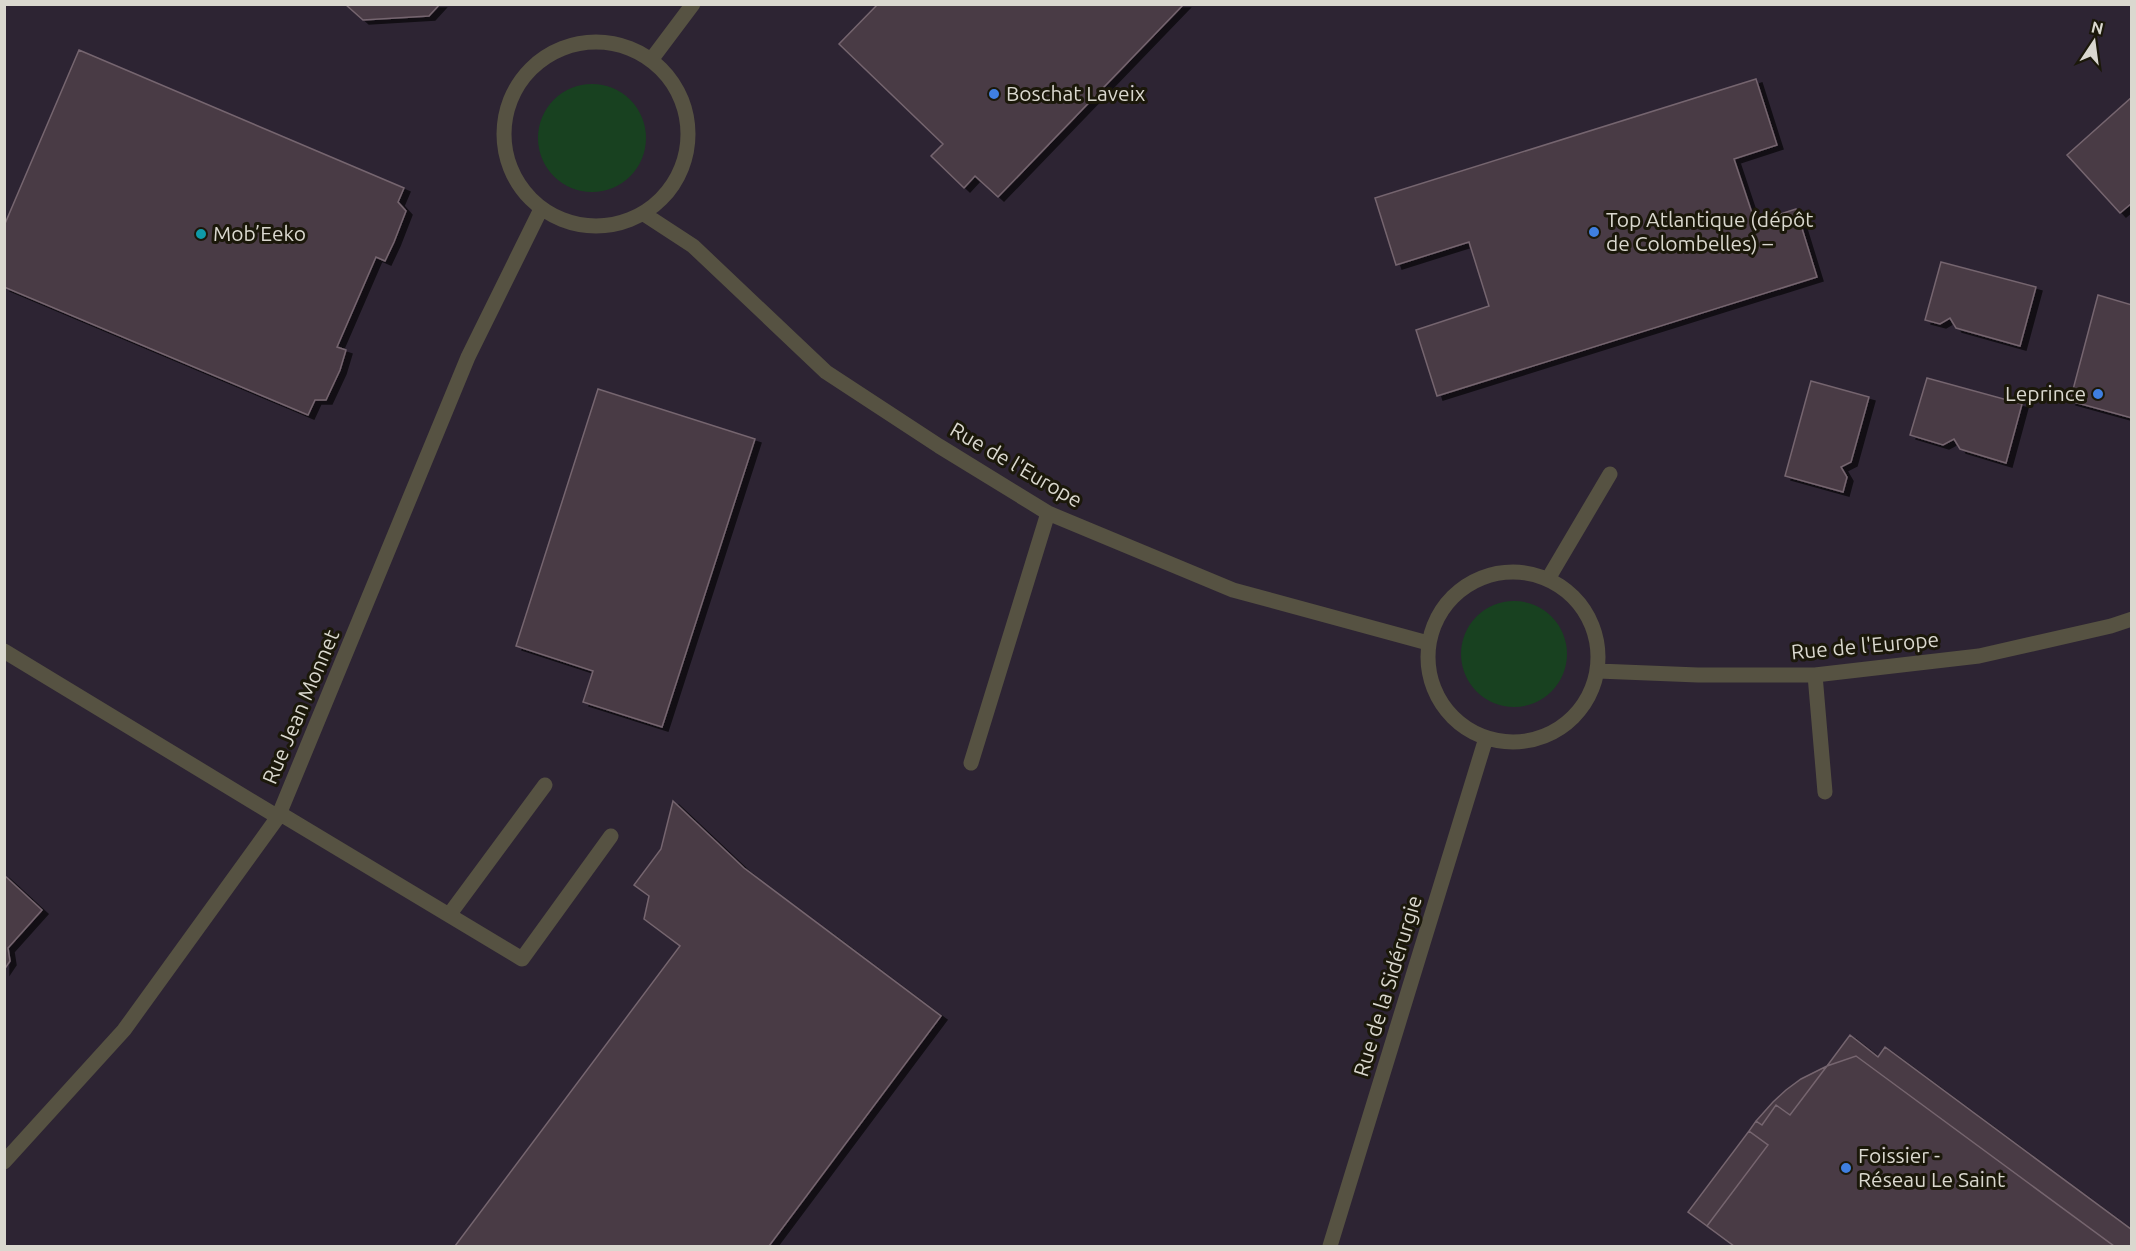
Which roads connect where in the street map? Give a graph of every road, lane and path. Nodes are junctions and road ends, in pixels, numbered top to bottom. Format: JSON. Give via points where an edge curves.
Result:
{"nodes":[{"id":1,"x":693,"y":4,"type":"edge"},
{"id":2,"x":651,"y":60,"type":"junction"},
{"id":3,"x":541,"y":209,"type":"junction"},
{"id":4,"x":644,"y":214,"type":"junction"},
{"id":5,"x":1610,"y":474,"type":"dead end"},
{"id":6,"x":1048,"y":513,"type":"junction"},
{"id":7,"x":1548,"y":579,"type":"junction"},
{"id":8,"x":2132,"y":619,"type":"edge"},
{"id":9,"x":1428,"y":643,"type":"junction"},
{"id":10,"x":4,"y":651,"type":"edge"},
{"id":11,"x":1598,"y":671,"type":"junction"},
{"id":12,"x":1815,"y":675,"type":"junction"},
{"id":13,"x":1486,"y":738,"type":"junction"},
{"id":14,"x":971,"y":763,"type":"dead end"},
{"id":15,"x":544,"y":785,"type":"dead end"},
{"id":16,"x":1825,"y":792,"type":"dead end"},
{"id":17,"x":278,"y":815,"type":"junction"},
{"id":18,"x":611,"y":836,"type":"dead end"},
{"id":19,"x":449,"y":915,"type":"junction"},
{"id":20,"x":4,"y":1162,"type":"edge"},
{"id":21,"x":1330,"y":1246,"type":"edge"}],
"edges":[{"from":1,"to":2,"type":"street"},
{"from":2,"to":3,"type":"street","via":[[618,44],[582,42],[547,55],[520,80],[505,112],[503,148],[516,183]]},
{"from":2,"to":4,"type":"street","via":[[675,87],[688,121],[686,157],[670,189]]},
{"from":3,"to":4,"type":"street","via":[[573,225],[609,226]]},
{"from":3,"to":17,"type":"street","name":"Rue Jean Monnet","via":[[468,357]]},
{"from":4,"to":6,"type":"street","name":"Rue de l'Europe","via":[[693,246],[826,372]]},
{"from":5,"to":7,"type":"street"},
{"from":6,"to":9,"type":"street","name":"Rue de l'Europe","via":[[1233,590]]},
{"from":6,"to":14,"type":"street"},
{"from":7,"to":9,"type":"street","via":[[1523,572],[1497,573],[1473,582],[1451,597],[1436,618]]},
{"from":7,"to":11,"type":"street","via":[[1572,595],[1589,617],[1598,643]]},
{"from":8,"to":12,"type":"street","name":"Rue de l'Europe","via":[[1979,656]]},
{"from":9,"to":13,"type":"street","via":[[1434,691],[1446,711],[1464,728]]},
{"from":10,"to":17,"type":"street"},
{"from":11,"to":12,"type":"street","name":"Rue de l'Europe"},
{"from":11,"to":13,"type":"street","via":[[1588,699],[1569,722],[1544,737],[1515,742]]},
{"from":12,"to":16,"type":"street"},
{"from":13,"to":21,"type":"street","name":"Rue de la Sidérurgie"},
{"from":15,"to":19,"type":"street"},
{"from":17,"to":19,"type":"street"},
{"from":17,"to":20,"type":"street","name":"Rue Jean Monnet","via":[[124,1030]]},
{"from":18,"to":19,"type":"street","via":[[522,959]]}]}
